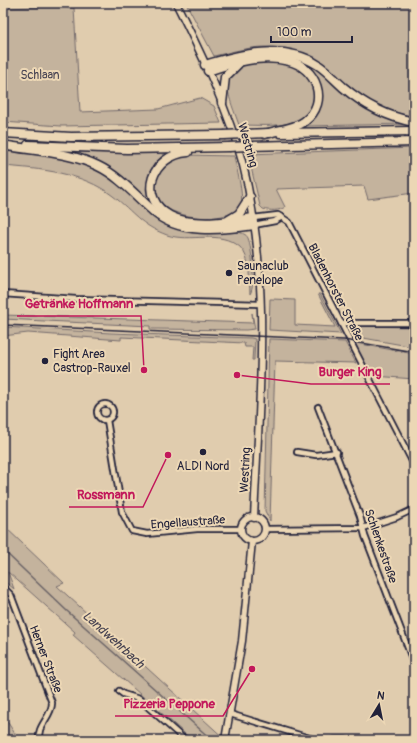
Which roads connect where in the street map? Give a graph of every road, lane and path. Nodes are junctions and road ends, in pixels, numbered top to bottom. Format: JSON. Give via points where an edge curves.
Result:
{"nodes":[{"id":1,"x":176,"y":3,"type":"edge"},
{"id":2,"x":241,"y":62,"type":"junction"},
{"id":3,"x":207,"y":68,"type":"junction"},
{"id":4,"x":222,"y":103,"type":"junction"},
{"id":5,"x":414,"y":122,"type":"edge"},
{"id":6,"x":414,"y":131,"type":"edge"},
{"id":7,"x":3,"y":133,"type":"edge"},
{"id":8,"x":265,"y":134,"type":"junction"},
{"id":9,"x":414,"y":142,"type":"edge"},
{"id":10,"x":3,"y":144,"type":"edge"},
{"id":11,"x":208,"y":148,"type":"junction"},
{"id":12,"x":250,"y":197,"type":"junction"},
{"id":13,"x":282,"y":217,"type":"junction"},
{"id":14,"x":226,"y":222,"type":"junction"},
{"id":15,"x":253,"y":222,"type":"junction"},
{"id":16,"x":3,"y":294,"type":"edge"},
{"id":17,"x":261,"y":304,"type":"junction"},
{"id":18,"x":340,"y":323,"type":"junction"},
{"id":19,"x":414,"y":323,"type":"edge"},
{"id":20,"x":318,"y":407,"type":"dead end"},
{"id":21,"x":107,"y":420,"type":"dead end"},
{"id":22,"x":297,"y":452,"type":"dead end"},
{"id":23,"x":337,"y":452,"type":"junction"},
{"id":24,"x":414,"y":465,"type":"edge"},
{"id":25,"x":414,"y":509,"type":"edge"},
{"id":26,"x":254,"y":518,"type":"junction"},
{"id":27,"x":363,"y":528,"type":"junction"},
{"id":28,"x":241,"y":529,"type":"junction"},
{"id":29,"x":265,"y":529,"type":"junction"},
{"id":30,"x":252,"y":541,"type":"junction"},
{"id":31,"x":3,"y":586,"type":"edge"},
{"id":32,"x":414,"y":668,"type":"edge"},
{"id":33,"x":119,"y":691,"type":"dead end"},
{"id":34,"x":230,"y":714,"type":"junction"},
{"id":35,"x":226,"y":738,"type":"edge"},
{"id":36,"x":40,"y":740,"type":"edge"},
{"id":37,"x":185,"y":740,"type":"edge"},
{"id":38,"x":316,"y":740,"type":"edge"},
{"id":39,"x":335,"y":740,"type":"edge"},
{"id":40,"x":346,"y":740,"type":"edge"}],
"edges":[{"from":1,"to":3,"type":"main road","name":"Westring"},
{"from":2,"to":3,"type":"highway"},
{"from":2,"to":4,"type":"highway","via":[[225,77]]},
{"from":2,"to":8,"type":"highway","via":[[269,58],[289,61],[306,68],[316,82],[318,101],[311,115],[300,124]]},
{"from":3,"to":4,"type":"main road","name":"Westring"},
{"from":3,"to":5,"type":"highway","via":[[243,54],[291,55],[317,65],[364,102],[390,115]]},
{"from":4,"to":12,"type":"main road","name":"Westring","via":[[243,165]]},
{"from":6,"to":8,"type":"highway"},
{"from":7,"to":8,"type":"highway","bridge":true,"via":[[71,137]]},
{"from":9,"to":11,"type":"highway","bridge":true},
{"from":10,"to":11,"type":"highway","via":[[127,149]]},
{"from":10,"to":15,"type":"highway","via":[[71,156],[98,166],[116,177],[153,212],[176,225],[205,229]]},
{"from":11,"to":14,"type":"highway","via":[[172,155],[164,160],[154,173],[152,193],[157,205],[171,217],[194,222]]},
{"from":12,"to":14,"type":"highway","via":[[239,214]]},
{"from":12,"to":15,"type":"main road","name":"Westring"},
{"from":13,"to":15,"type":"street","via":[[275,221]]},
{"from":13,"to":15,"type":"street","via":[[274,215]]},
{"from":13,"to":18,"type":"street","name":"Bladenhorster Straße","via":[[289,222]]},
{"from":14,"to":15,"type":"highway"},
{"from":15,"to":17,"type":"main road","name":"Westring"},
{"from":16,"to":17,"type":"street","via":[[76,299]]},
{"from":17,"to":26,"type":"main road","name":"Westring","via":[[261,372]]},
{"from":18,"to":19,"type":"street"},
{"from":18,"to":24,"type":"street","name":"Bladenhorster Straße"},
{"from":20,"to":23,"type":"street","name":"Schlenkestraße"},
{"from":21,"to":28,"type":"street","name":"Engellaustraße","via":[[122,512],[132,531],[147,534]]},
{"from":22,"to":23,"type":"street","via":[[316,455]]},
{"from":23,"to":27,"type":"street","name":"Schlenkestraße"},
{"from":25,"to":27,"type":"street"},
{"from":26,"to":28,"type":"main road","via":[[247,520]]},
{"from":26,"to":29,"type":"main road","via":[[263,522]]},
{"from":27,"to":29,"type":"street"},
{"from":27,"to":32,"type":"street","name":"Schlenkestraße"},
{"from":28,"to":30,"type":"main road","via":[[245,538]]},
{"from":29,"to":30,"type":"main road","via":[[260,538]]},
{"from":30,"to":34,"type":"main road","via":[[247,601]]},
{"from":31,"to":36,"type":"street","name":"Herner Straße","via":[[11,595],[52,704],[39,732]]},
{"from":33,"to":37,"type":"street","via":[[139,699]]},
{"from":34,"to":35,"type":"main road"},
{"from":34,"to":38,"type":"street"},
{"from":39,"to":40,"type":"street"}]}
